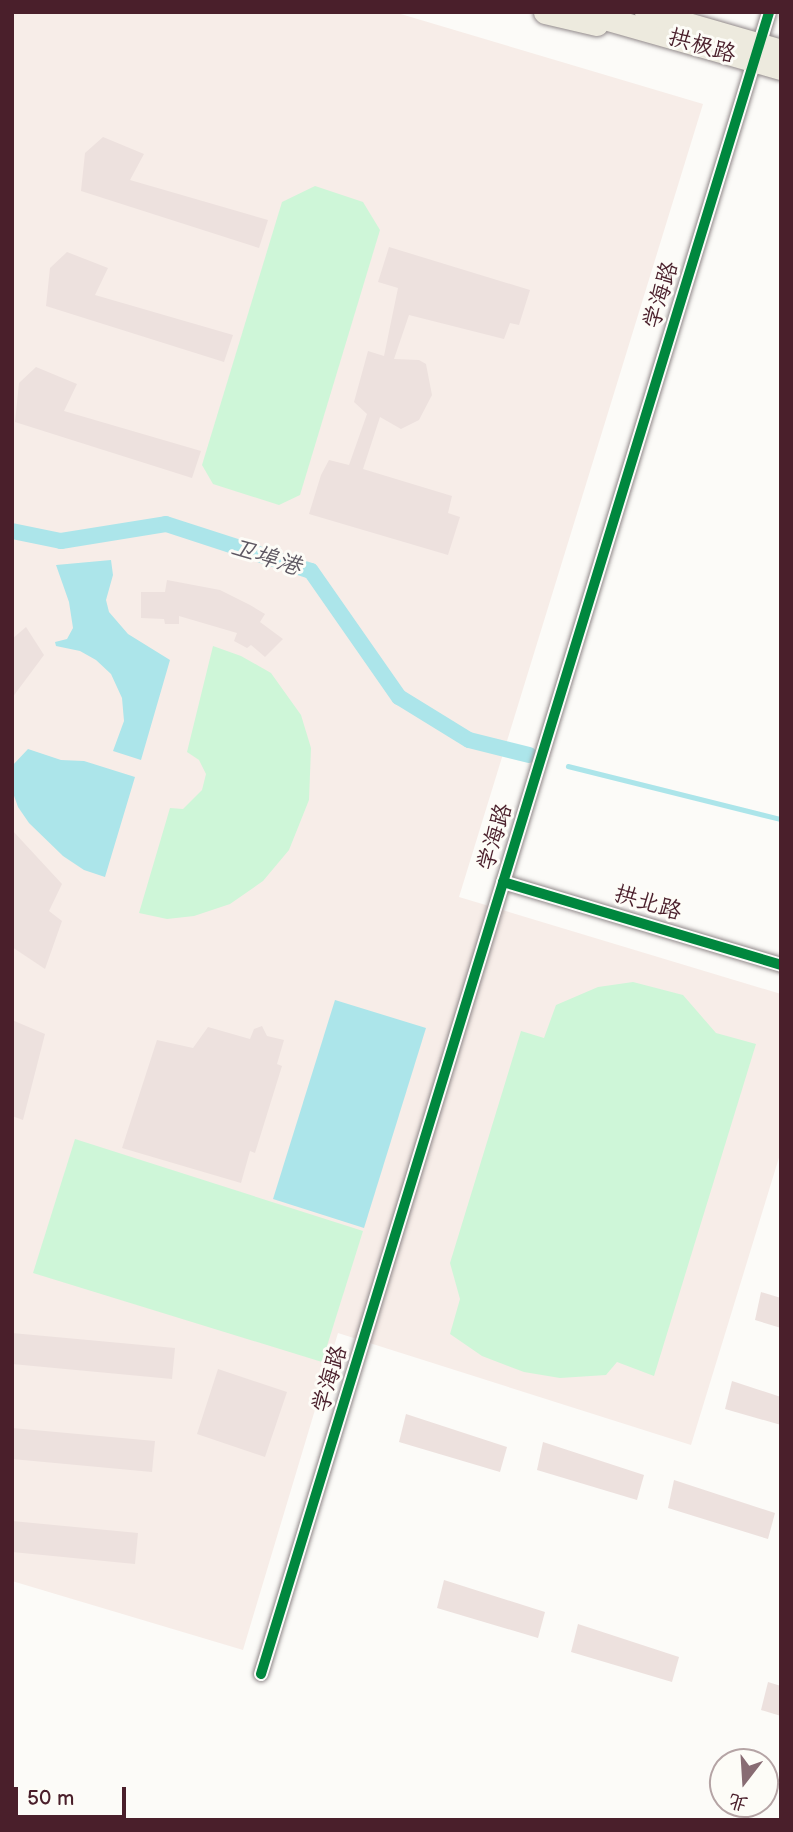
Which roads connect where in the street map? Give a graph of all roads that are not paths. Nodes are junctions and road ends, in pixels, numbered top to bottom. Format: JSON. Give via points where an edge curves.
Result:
{"nodes":[{"id":1,"x":545,"y":12,"type":"edge"},
{"id":2,"x":583,"y":12,"type":"edge"},
{"id":3,"x":646,"y":12,"type":"edge"},
{"id":4,"x":668,"y":12,"type":"edge"},
{"id":5,"x":769,"y":12,"type":"edge"},
{"id":6,"x":716,"y":41,"type":"junction"},
{"id":7,"x":765,"y":52,"type":"edge"},
{"id":8,"x":781,"y":68,"type":"edge"},
{"id":9,"x":503,"y":882,"type":"junction"},
{"id":10,"x":781,"y":965,"type":"edge"},
{"id":11,"x":261,"y":1674,"type":"dead end"}],
"edges":[{"from":1,"to":6,"type":"main road"},
{"from":2,"to":6,"type":"main road","name":"拱极路"},
{"from":3,"to":6,"type":"main road","name":"拱极路"},
{"from":4,"to":6,"type":"main road"},
{"from":5,"to":7,"type":"street","name":"学海路"},
{"from":6,"to":7,"type":"main road","name":"拱极路"},
{"from":7,"to":8,"type":"main road","name":"拱极路"},
{"from":7,"to":9,"type":"street","name":"学海路"},
{"from":9,"to":10,"type":"street","name":"拱北路"},
{"from":9,"to":11,"type":"street","name":"学海路"}]}
